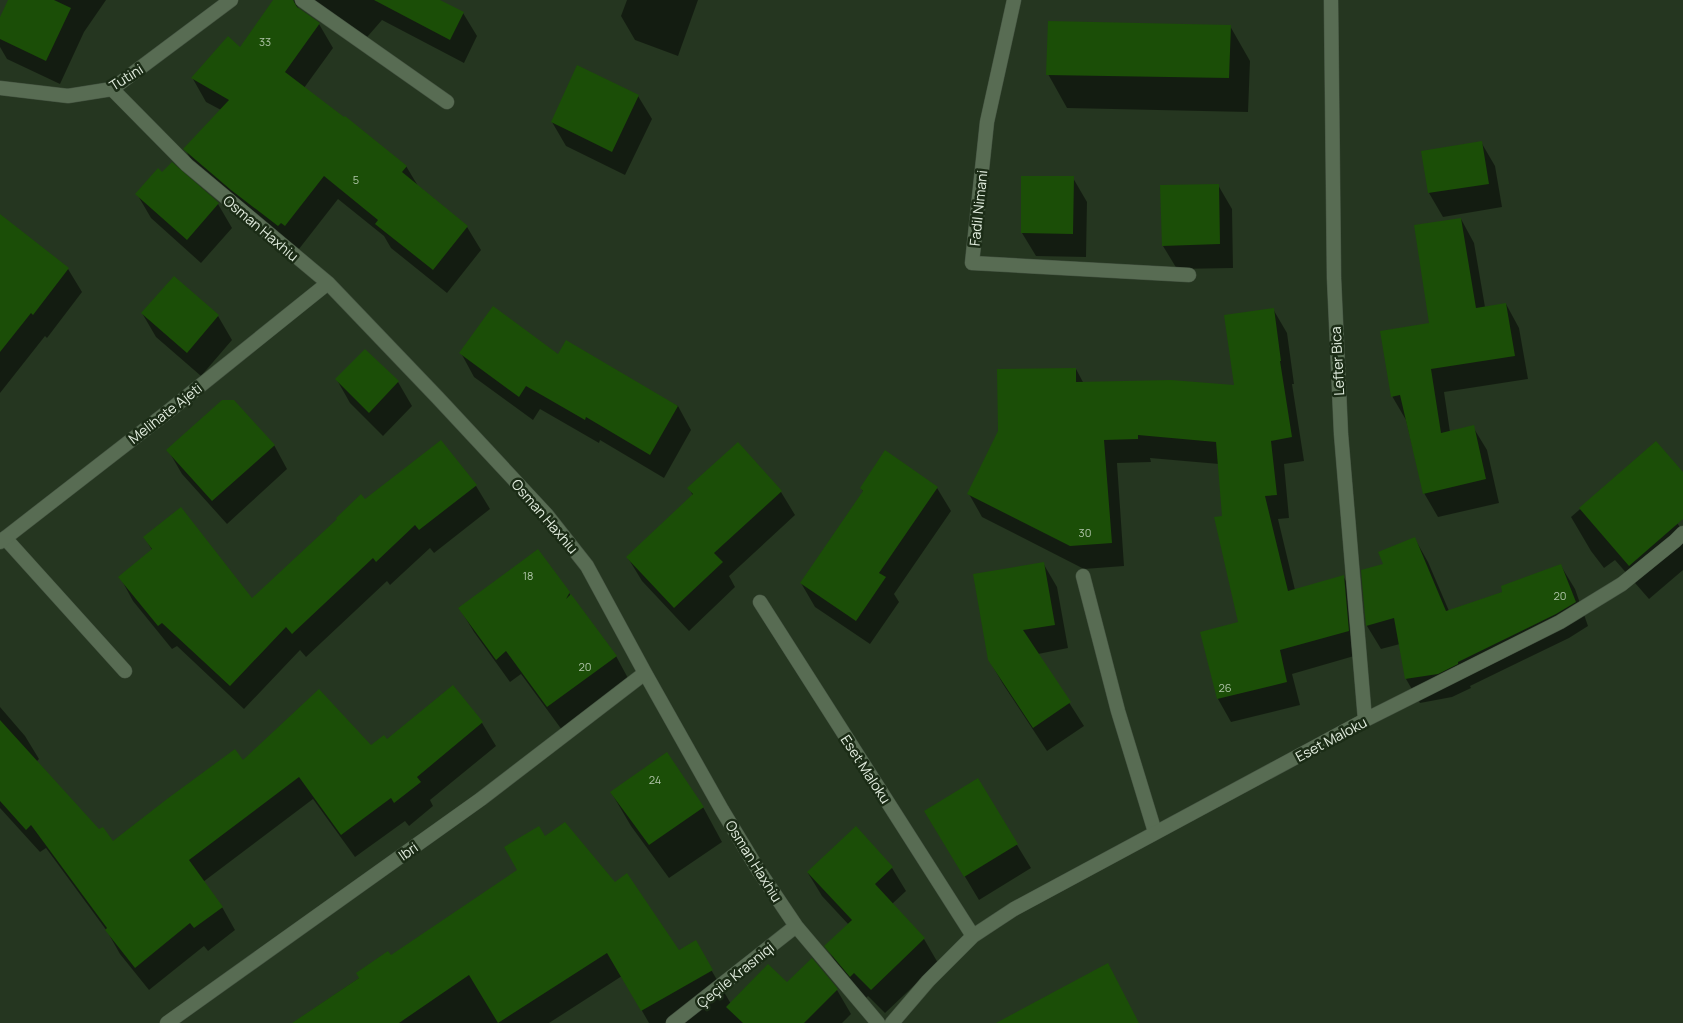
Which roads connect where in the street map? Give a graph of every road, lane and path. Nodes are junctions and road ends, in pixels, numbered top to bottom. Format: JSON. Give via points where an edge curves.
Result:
{"nodes":[{"id":1,"x":231,"y":0,"type":"edge"},
{"id":2,"x":302,"y":0,"type":"edge"},
{"id":3,"x":1014,"y":0,"type":"edge"},
{"id":4,"x":1331,"y":0,"type":"edge"},
{"id":5,"x":0,"y":88,"type":"edge"},
{"id":6,"x":112,"y":89,"type":"junction"},
{"id":7,"x":447,"y":102,"type":"dead end"},
{"id":8,"x":1188,"y":275,"type":"dead end"},
{"id":9,"x":328,"y":283,"type":"junction"},
{"id":10,"x":1683,"y":533,"type":"edge"},
{"id":11,"x":2,"y":540,"type":"edge"},
{"id":12,"x":1083,"y":576,"type":"dead end"},
{"id":13,"x":760,"y":602,"type":"dead end"},
{"id":14,"x":125,"y":671,"type":"dead end"},
{"id":15,"x":645,"y":673,"type":"junction"},
{"id":16,"x":1365,"y":720,"type":"junction"},
{"id":17,"x":1155,"y":832,"type":"junction"},
{"id":18,"x":796,"y":926,"type":"junction"},
{"id":19,"x":973,"y":936,"type":"junction"},
{"id":20,"x":167,"y":1023,"type":"edge"},
{"id":21,"x":674,"y":1023,"type":"edge"},
{"id":22,"x":878,"y":1023,"type":"edge"},
{"id":23,"x":892,"y":1023,"type":"edge"}],
"edges":[{"from":1,"to":6,"type":"street","name":"Tutini"},
{"from":2,"to":7,"type":"street"},
{"from":3,"to":8,"type":"street","name":"Fadil Nimani","via":[[987,122],[972,263]]},
{"from":4,"to":16,"type":"street","name":"Lefter Bica","via":[[1334,278],[1341,434]]},
{"from":5,"to":6,"type":"street","name":"Tutini","via":[[68,96]]},
{"from":6,"to":9,"type":"street","name":"Osman Haxhiu","via":[[187,165]]},
{"from":9,"to":11,"type":"street","name":"Melihate Ajeti"},
{"from":9,"to":15,"type":"street","name":"Osman Haxhiu","via":[[546,514],[587,566]]},
{"from":10,"to":16,"type":"street","name":"Eset Maloku","via":[[1622,584],[1560,622]]},
{"from":11,"to":14,"type":"street"},
{"from":12,"to":17,"type":"street","via":[[1118,711]]},
{"from":13,"to":19,"type":"street","name":"Eset Maloku"},
{"from":15,"to":18,"type":"street","name":"Osman Haxhiu","via":[[722,810]]},
{"from":15,"to":20,"type":"street","name":"Ibri","via":[[481,799]]},
{"from":16,"to":17,"type":"street","name":"Eset Maloku"},
{"from":17,"to":19,"type":"street","name":"Eset Maloku","via":[[1014,909]]},
{"from":18,"to":21,"type":"street","name":"Çeçile Krasniqi"},
{"from":18,"to":22,"type":"street","name":"Osman Haxhiu"},
{"from":19,"to":23,"type":"street","name":"Eset Maloku"}]}
